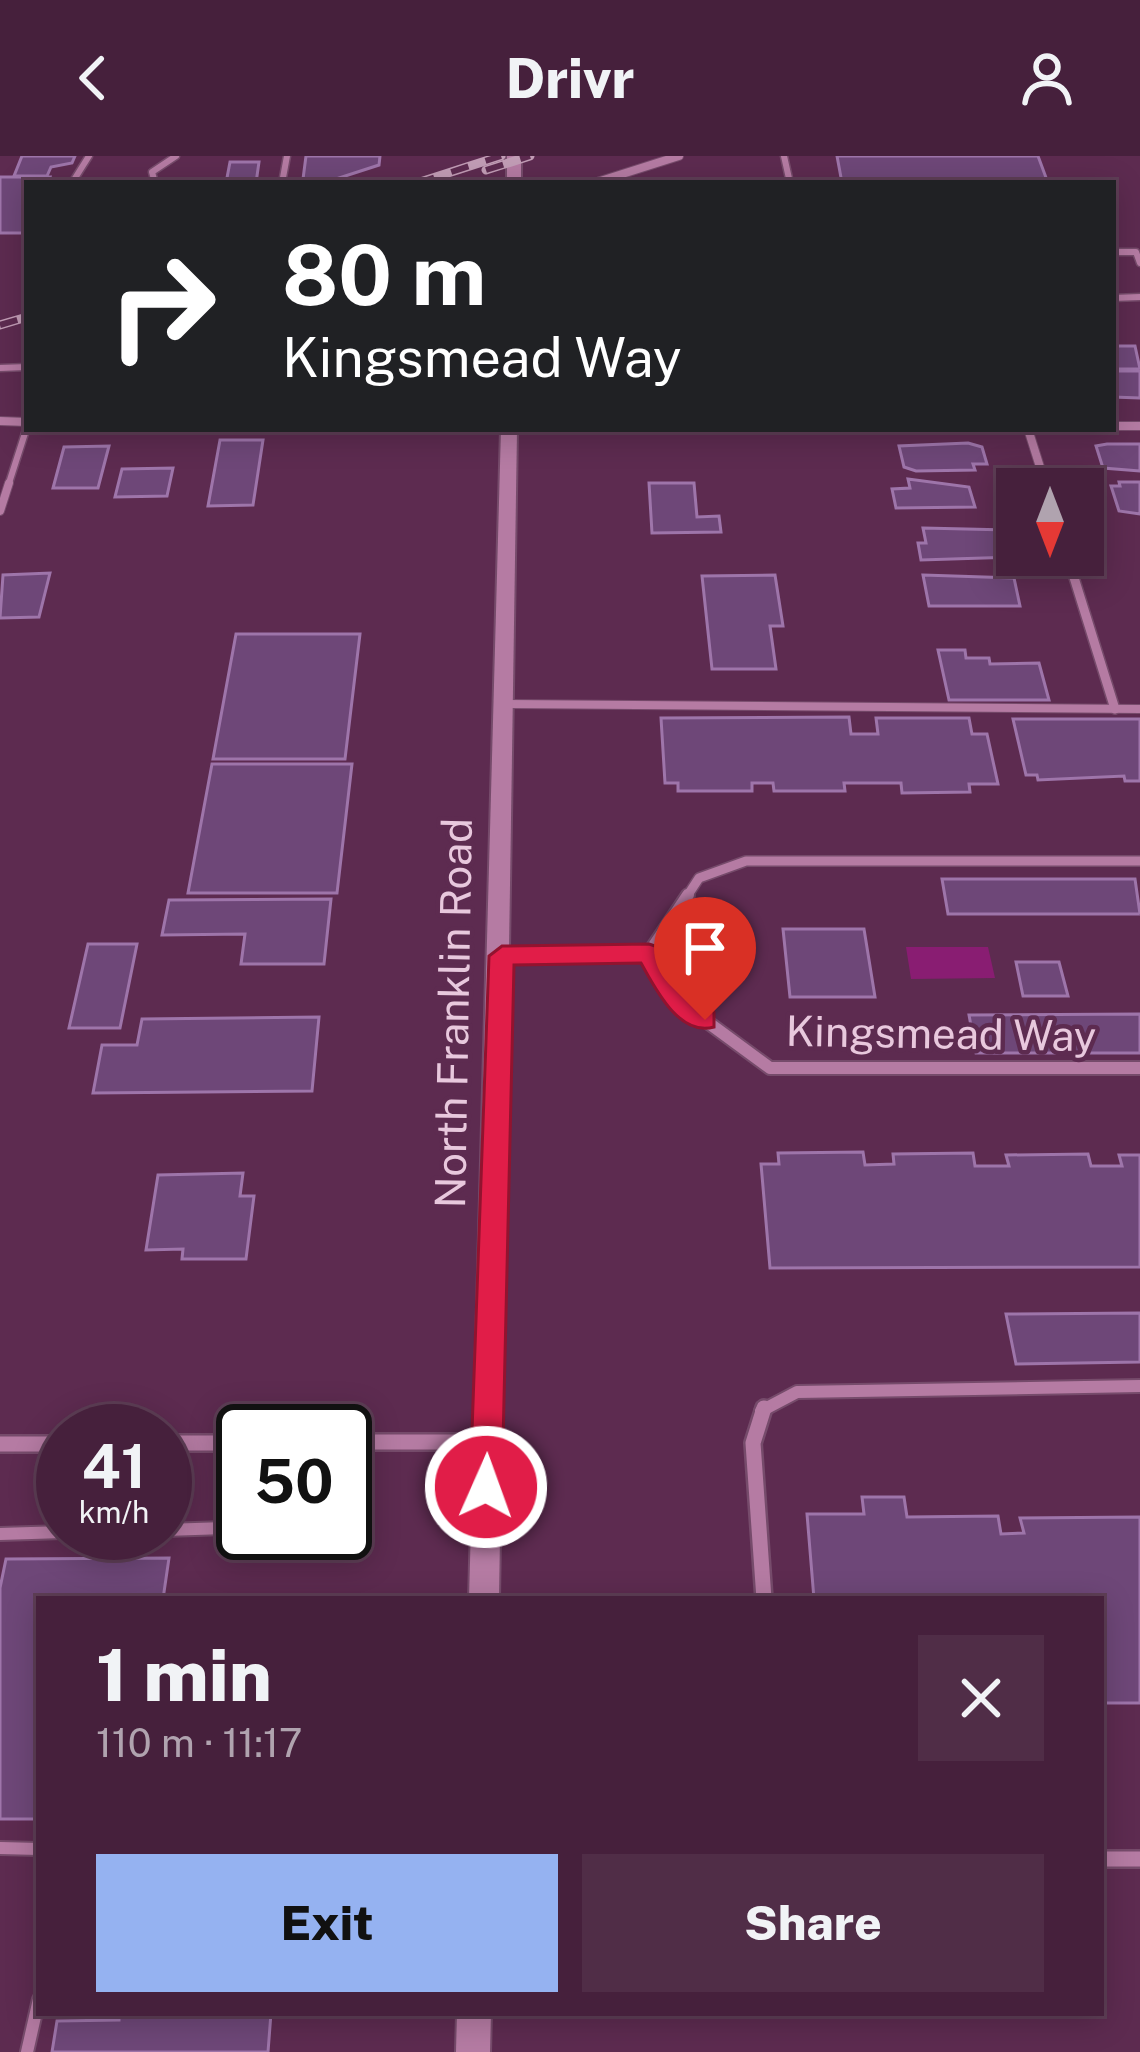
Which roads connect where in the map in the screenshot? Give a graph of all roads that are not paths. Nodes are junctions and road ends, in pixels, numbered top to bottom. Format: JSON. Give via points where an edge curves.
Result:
{"nodes":[{"id":1,"x":176,"y":156,"type":"edge"},
{"id":2,"x":680,"y":156,"type":"edge"},
{"id":3,"x":154,"y":180,"type":"edge"},
{"id":4,"x":604,"y":180,"type":"edge"},
{"id":5,"x":1116,"y":252,"type":"edge"},
{"id":6,"x":1140,"y":263,"type":"edge"},
{"id":7,"x":25,"y":432,"type":"edge"},
{"id":8,"x":509,"y":432,"type":"edge"},
{"id":9,"x":1029,"y":432,"type":"edge"},
{"id":10,"x":1040,"y":468,"type":"edge"},
{"id":11,"x":0,"y":511,"type":"edge"},
{"id":12,"x":1074,"y":576,"type":"edge"},
{"id":13,"x":504,"y":704,"type":"junction"},
{"id":14,"x":1115,"y":709,"type":"junction"},
{"id":15,"x":1140,"y":710,"type":"edge"},
{"id":16,"x":1140,"y":861,"type":"edge"},
{"id":17,"x":649,"y":953,"type":"junction"},
{"id":18,"x":502,"y":956,"type":"junction"},
{"id":19,"x":1140,"y":1068,"type":"edge"},
{"id":20,"x":1140,"y":1386,"type":"edge"},
{"id":21,"x":372,"y":1442,"type":"edge"},
{"id":22,"x":488,"y":1442,"type":"junction"},
{"id":23,"x":0,"y":1444,"type":"edge"},
{"id":24,"x":36,"y":1444,"type":"edge"},
{"id":25,"x":36,"y":1533,"type":"edge"},
{"id":26,"x":0,"y":1534,"type":"edge"},
{"id":27,"x":484,"y":1596,"type":"edge"},
{"id":28,"x":764,"y":1596,"type":"edge"},
{"id":29,"x":0,"y":1848,"type":"edge"},
{"id":30,"x":36,"y":1849,"type":"edge"},
{"id":31,"x":1104,"y":1859,"type":"edge"},
{"id":32,"x":1140,"y":1859,"type":"edge"},
{"id":33,"x":36,"y":2012,"type":"edge"},
{"id":34,"x":474,"y":2016,"type":"edge"},
{"id":35,"x":27,"y":2052,"type":"edge"},
{"id":36,"x":473,"y":2052,"type":"edge"}],
"edges":[{"from":1,"to":3,"type":"lane","via":[[152,172]]},
{"from":2,"to":4,"type":"street"},
{"from":5,"to":6,"type":"lane","via":[[1136,252]]},
{"from":7,"to":11,"type":"lane"},
{"from":8,"to":13,"type":"main road","name":"North Franklin Road"},
{"from":9,"to":10,"type":"street"},
{"from":12,"to":14,"type":"street"},
{"from":13,"to":14,"type":"lane"},
{"from":13,"to":18,"type":"main road","name":"North Franklin Road"},
{"from":14,"to":15,"type":"lane"},
{"from":16,"to":17,"type":"street","via":[[746,861],[699,878]]},
{"from":17,"to":18,"type":"street"},
{"from":17,"to":19,"type":"street","name":"Kingsmead Way","via":[[672,995],[770,1068]]},
{"from":18,"to":22,"type":"main road","name":"North Franklin Road"},
{"from":20,"to":28,"type":"street","via":[[797,1392],[761,1410],[753,1443]]},
{"from":21,"to":22,"type":"street"},
{"from":22,"to":27,"type":"main road","name":"North Franklin Road"},
{"from":23,"to":24,"type":"street"},
{"from":25,"to":26,"type":"lane"},
{"from":29,"to":30,"type":"lane"},
{"from":31,"to":32,"type":"street"},
{"from":33,"to":35,"type":"lane"},
{"from":34,"to":36,"type":"main road"}]}
